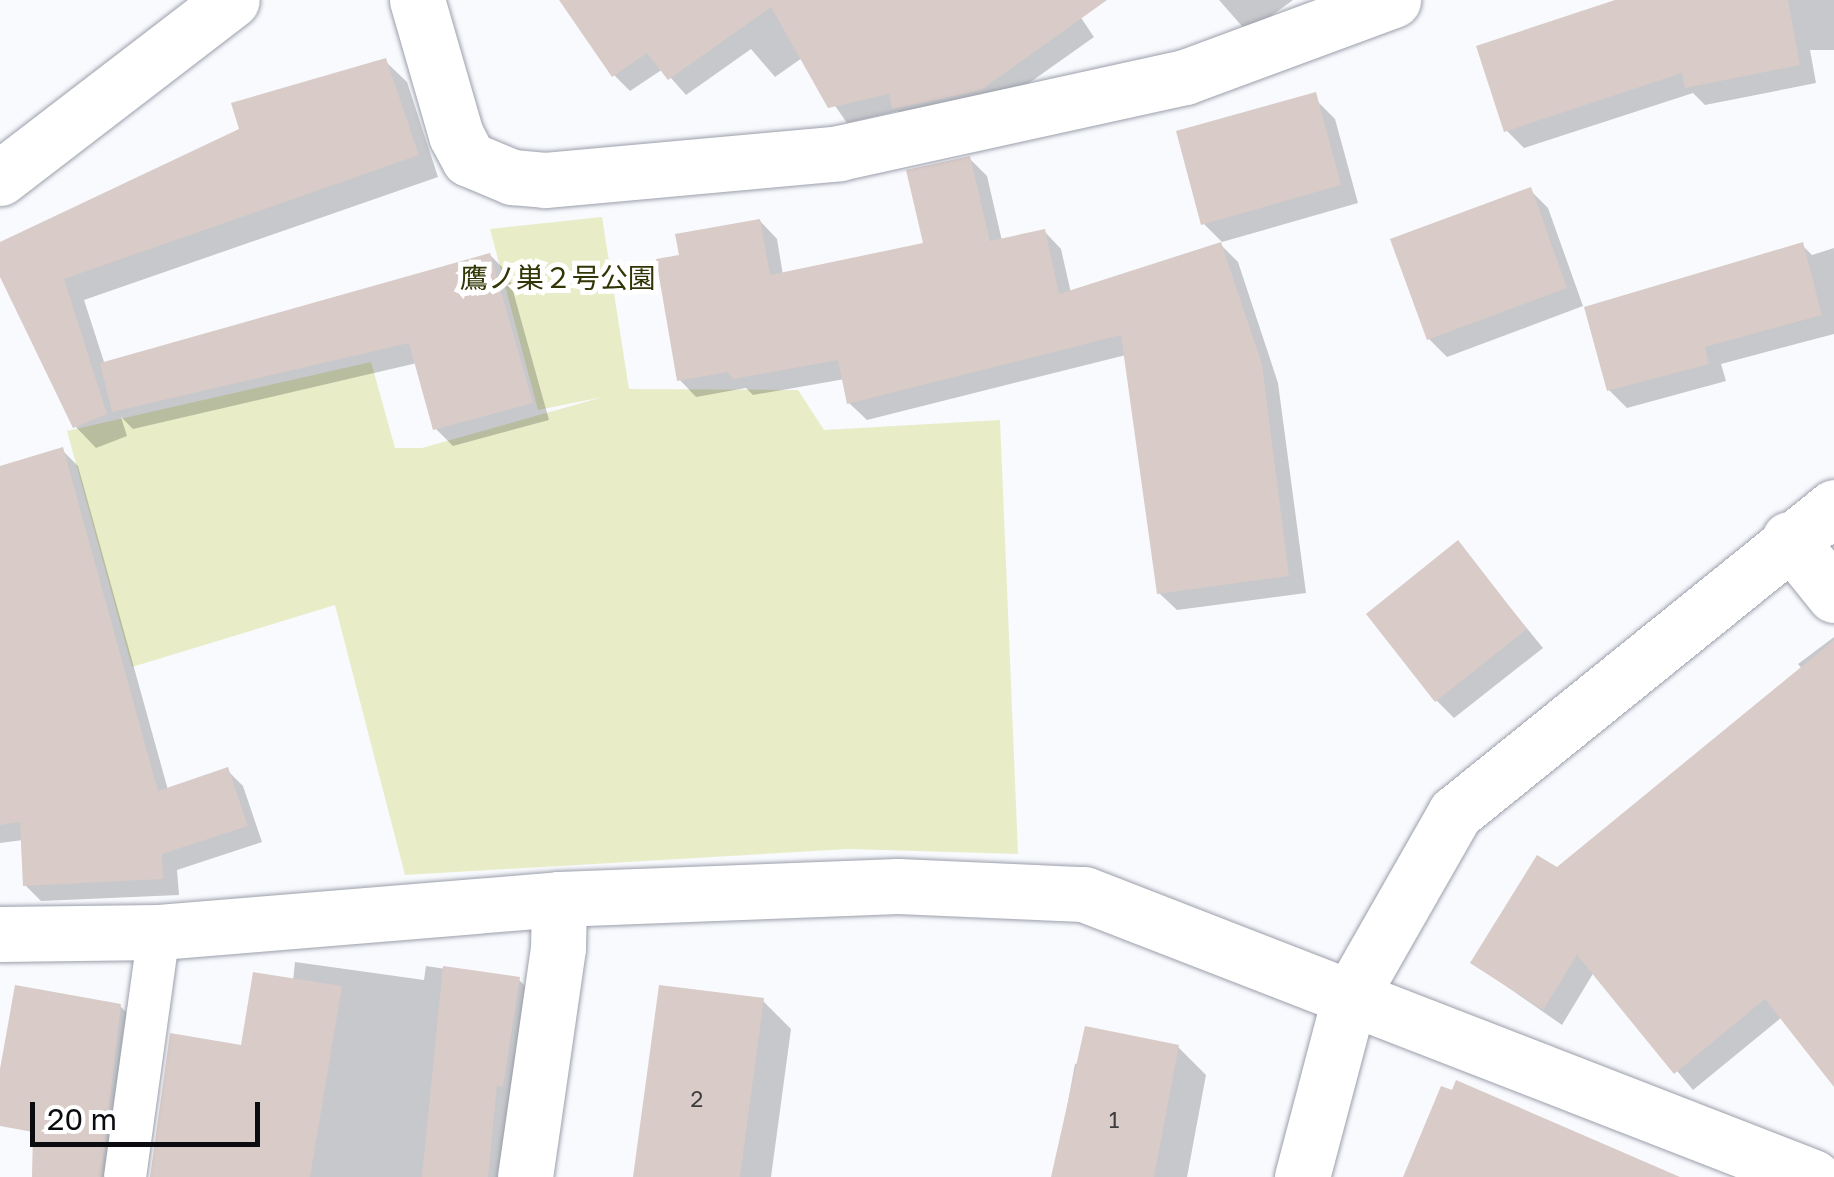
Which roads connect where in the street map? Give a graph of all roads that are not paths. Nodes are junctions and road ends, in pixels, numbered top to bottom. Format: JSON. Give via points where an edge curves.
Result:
{"nodes":[{"id":1,"x":232,"y":0,"type":"edge"},
{"id":2,"x":417,"y":0,"type":"edge"},
{"id":3,"x":1393,"y":0,"type":"edge"},
{"id":4,"x":0,"y":178,"type":"edge"},
{"id":5,"x":1834,"y":507,"type":"edge"},
{"id":6,"x":1789,"y":539,"type":"junction"},
{"id":7,"x":1834,"y":595,"type":"edge"},
{"id":8,"x":558,"y":899,"type":"junction"},
{"id":9,"x":159,"y":932,"type":"junction"},
{"id":10,"x":0,"y":934,"type":"edge"},
{"id":11,"x":1349,"y":999,"type":"junction"},
{"id":12,"x":126,"y":1177,"type":"edge"},
{"id":13,"x":525,"y":1177,"type":"edge"},
{"id":14,"x":1302,"y":1177,"type":"edge"},
{"id":15,"x":1812,"y":1177,"type":"edge"}],
"edges":[{"from":1,"to":4,"type":"street"},
{"from":2,"to":3,"type":"street","via":[[469,159],[512,177],[545,180],[839,153],[1185,78]]},
{"from":5,"to":6,"type":"street"},
{"from":6,"to":7,"type":"street"},
{"from":6,"to":11,"type":"street","via":[[1455,813]]},
{"from":8,"to":9,"type":"street"},
{"from":8,"to":11,"type":"street","via":[[1032,887],[1084,894]]},
{"from":8,"to":13,"type":"street","via":[[558,948]]},
{"from":9,"to":10,"type":"street"},
{"from":9,"to":12,"type":"lane"},
{"from":11,"to":14,"type":"street"},
{"from":11,"to":15,"type":"street"}]}
